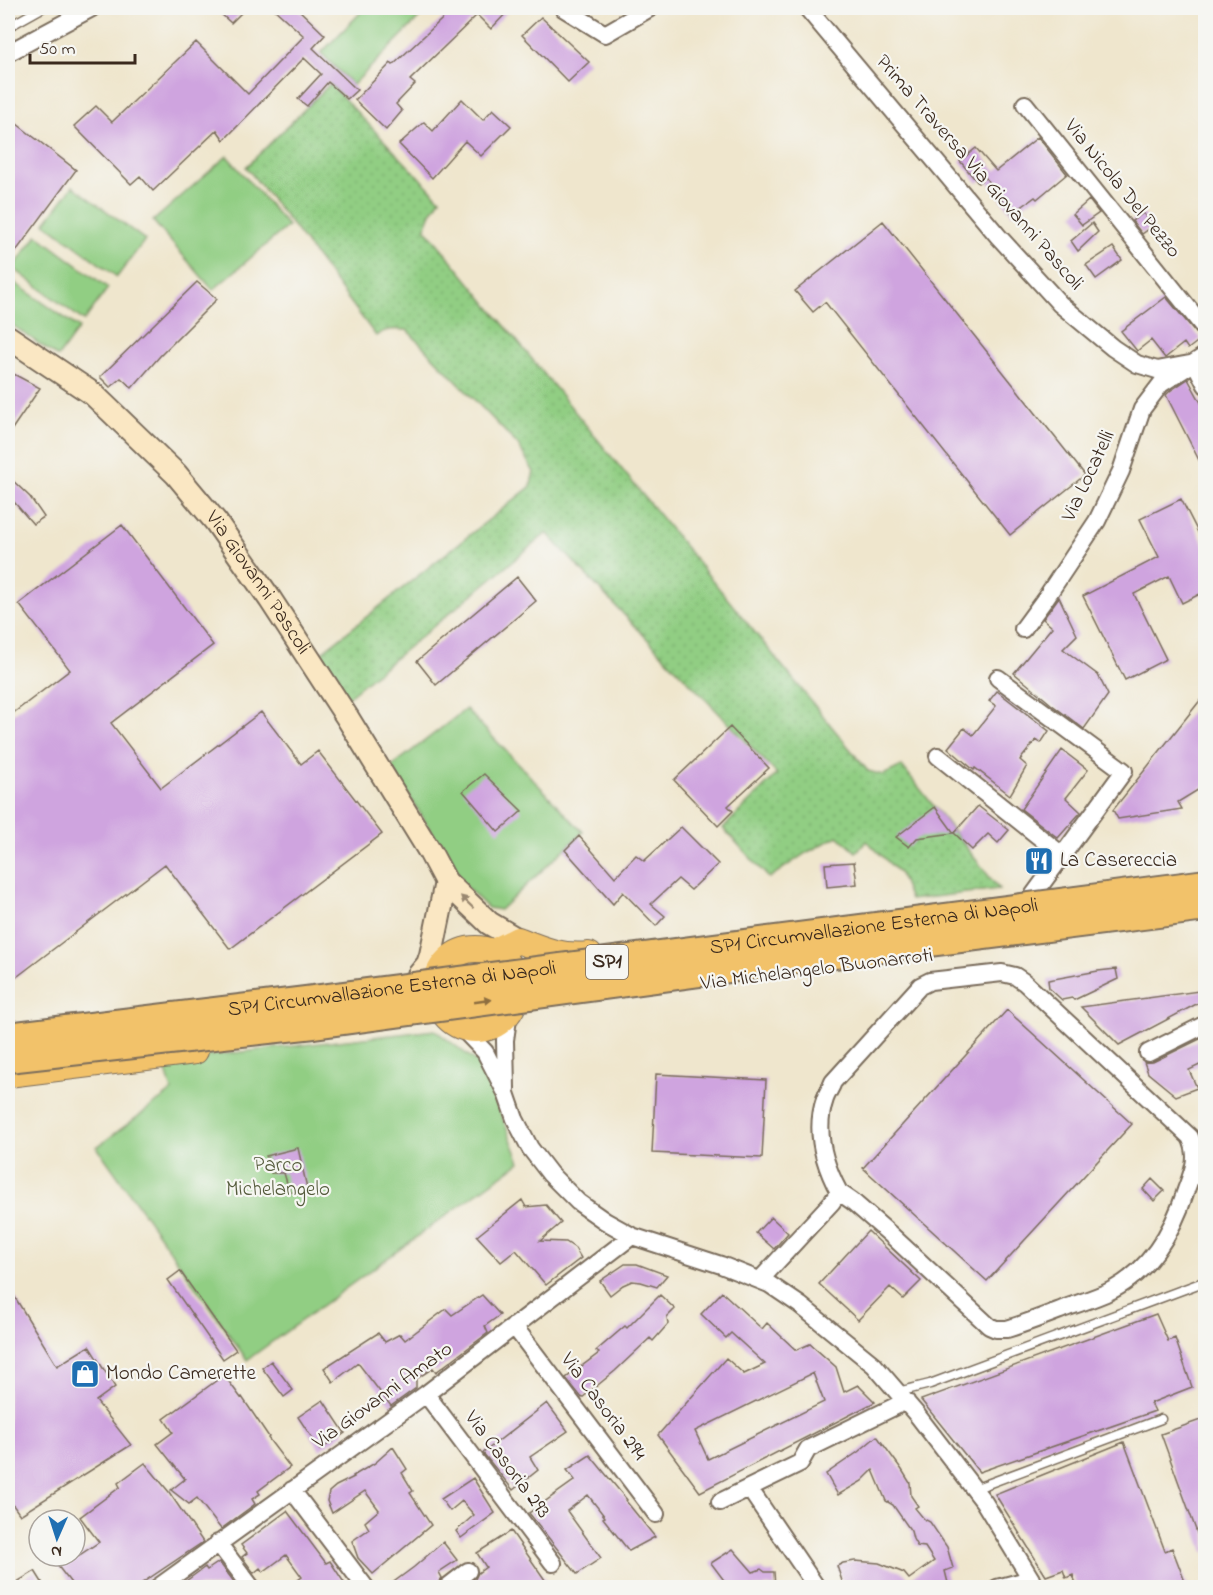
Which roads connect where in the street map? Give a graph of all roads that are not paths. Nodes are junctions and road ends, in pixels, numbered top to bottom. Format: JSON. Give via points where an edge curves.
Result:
{"nodes":[{"id":1,"x":42,"y":8,"type":"edge"},
{"id":2,"x":92,"y":8,"type":"edge"},
{"id":3,"x":563,"y":8,"type":"edge"},
{"id":4,"x":650,"y":8,"type":"edge"},
{"id":5,"x":807,"y":8,"type":"edge"},
{"id":6,"x":8,"y":27,"type":"edge"},
{"id":7,"x":8,"y":53,"type":"edge"},
{"id":8,"x":1025,"y":104,"type":"dead end"},
{"id":9,"x":1206,"y":330,"type":"edge"},
{"id":10,"x":8,"y":337,"type":"edge"},
{"id":11,"x":1200,"y":359,"type":"edge"},
{"id":12,"x":1206,"y":385,"type":"edge"},
{"id":13,"x":1023,"y":628,"type":"dead end"},
{"id":14,"x":998,"y":678,"type":"dead end"},
{"id":15,"x":938,"y":756,"type":"dead end"},
{"id":16,"x":1062,"y":855,"type":"junction"},
{"id":17,"x":1206,"y":874,"type":"edge"},
{"id":18,"x":446,"y":882,"type":"junction"},
{"id":19,"x":1206,"y":884,"type":"edge"},
{"id":20,"x":1032,"y":897,"type":"junction"},
{"id":21,"x":1206,"y":907,"type":"edge"},
{"id":22,"x":1206,"y":919,"type":"edge"},
{"id":23,"x":489,"y":923,"type":"junction"},
{"id":24,"x":519,"y":940,"type":"junction"},
{"id":25,"x":492,"y":953,"type":"junction"},
{"id":26,"x":433,"y":971,"type":"junction"},
{"id":27,"x":509,"y":1012,"type":"junction"},
{"id":28,"x":454,"y":1022,"type":"junction"},
{"id":29,"x":1206,"y":1024,"type":"edge"},
{"id":30,"x":8,"y":1028,"type":"edge"},
{"id":31,"x":8,"y":1037,"type":"edge"},
{"id":32,"x":1148,"y":1053,"type":"dead end"},
{"id":33,"x":8,"y":1058,"type":"edge"},
{"id":34,"x":8,"y":1074,"type":"edge"},
{"id":35,"x":506,"y":1093,"type":"junction"},
{"id":36,"x":838,"y":1192,"type":"junction"},
{"id":37,"x":632,"y":1236,"type":"junction"},
{"id":38,"x":760,"y":1280,"type":"junction"},
{"id":39,"x":1206,"y":1281,"type":"edge"},
{"id":40,"x":514,"y":1326,"type":"junction"},
{"id":41,"x":426,"y":1394,"type":"junction"},
{"id":42,"x":902,"y":1397,"type":"junction"},
{"id":43,"x":1161,"y":1419,"type":"dead end"},
{"id":44,"x":749,"y":1488,"type":"junction"},
{"id":45,"x":974,"y":1489,"type":"junction"},
{"id":46,"x":292,"y":1490,"type":"junction"},
{"id":47,"x":720,"y":1502,"type":"dead end"},
{"id":48,"x":656,"y":1514,"type":"dead end"},
{"id":49,"x":218,"y":1543,"type":"junction"},
{"id":50,"x":553,"y":1563,"type":"dead end"},
{"id":51,"x":468,"y":1570,"type":"dead end"},
{"id":52,"x":1032,"y":1583,"type":"edge"},
{"id":53,"x":157,"y":1587,"type":"edge"},
{"id":54,"x":252,"y":1587,"type":"edge"},
{"id":55,"x":366,"y":1587,"type":"edge"},
{"id":56,"x":446,"y":1587,"type":"edge"},
{"id":57,"x":817,"y":1587,"type":"edge"},
{"id":58,"x":997,"y":1587,"type":"edge"}],
"edges":[{"from":1,"to":6,"type":"lane"},
{"from":2,"to":7,"type":"street"},
{"from":3,"to":4,"type":"street","via":[[605,34]]},
{"from":5,"to":11,"type":"street","name":"Prima Traversa Via Giovanni Pascoli","via":[[1060,304],[1137,364],[1157,370]]},
{"from":8,"to":9,"type":"street","name":"Via Nicola Del Pezzo"},
{"from":10,"to":18,"type":"street","name":"Via Giovanni Pascoli","via":[[93,394],[176,474],[216,522],[347,717]]},
{"from":11,"to":12,"type":"street"},
{"from":11,"to":13,"type":"street","name":"Via Locatelli","via":[[1161,384],[1142,409],[1097,521]]},
{"from":14,"to":16,"type":"street","via":[[1124,771]]},
{"from":15,"to":16,"type":"street"},
{"from":16,"to":20,"type":"street"},
{"from":17,"to":20,"type":"main road"},
{"from":23,"to":18,"type":"street","name":"Via Giovanni Pascoli","one_way":true},
{"from":18,"to":26,"type":"street","via":[[428,964]]},
{"from":19,"to":31,"type":"highway","name":"SP1 Circumvallazione Esterna di Napoli","number":"SP1","bridge":true},
{"from":20,"to":24,"type":"main road","via":[[574,957]]},
{"from":33,"to":21,"type":"highway","name":"SP1 Circumvallazione Esterna di Napoli","number":"SP1","one_way":true,"bridge":true,"via":[[314,1024]]},
{"from":22,"to":27,"type":"main road","name":"Via Michelangelo Buonarroti"},
{"from":23,"to":24,"type":"street","name":"Via Giovanni Pascoli"},
{"from":23,"to":25,"type":"street"},
{"from":24,"to":25,"type":"main road"},
{"from":25,"to":26,"type":"main road","via":[[482,948],[459,951]]},
{"from":25,"to":27,"type":"main road","via":[[505,960],[513,971],[515,999]]},
{"from":26,"to":28,"type":"main road","via":[[436,999]]},
{"from":26,"to":30,"type":"main road"},
{"from":27,"to":28,"type":"main road","via":[[487,1028],[473,1029]]},
{"from":27,"to":35,"type":"street"},
{"from":28,"to":34,"type":"main road"},
{"from":28,"to":35,"type":"street","via":[[485,1052]]},
{"from":29,"to":32,"type":"street"},
{"from":35,"to":37,"type":"street","via":[[530,1148],[550,1174],[578,1202]]},
{"from":36,"to":36,"type":"street","via":[[828,1173],[821,1143],[825,1100],[847,1065],[920,986],[930,981],[1002,973],[1015,976],[1183,1130],[1195,1148],[1195,1165],[1179,1214],[1158,1248],[1138,1270],[1108,1292],[1007,1329],[989,1326],[891,1234]]},
{"from":36,"to":38,"type":"street"},
{"from":37,"to":38,"type":"street"},
{"from":37,"to":40,"type":"street","name":"Via Giovanni Amato"},
{"from":38,"to":42,"type":"street","via":[[801,1305],[874,1365]]},
{"from":39,"to":42,"type":"lane"},
{"from":40,"to":41,"type":"street","name":"Via Giovanni Amato"},
{"from":40,"to":48,"type":"street","name":"Via Casoria 294"},
{"from":41,"to":46,"type":"street","name":"Via Giovanni Amato"},
{"from":41,"to":50,"type":"street","name":"Via Casoria 293"},
{"from":42,"to":44,"type":"street","via":[[808,1449],[800,1462]]},
{"from":42,"to":45,"type":"street"},
{"from":43,"to":45,"type":"lane"},
{"from":44,"to":47,"type":"street"},
{"from":44,"to":57,"type":"street"},
{"from":45,"to":52,"type":"street"},
{"from":46,"to":49,"type":"street","name":"Via Giovanni Amato"},
{"from":46,"to":55,"type":"street"},
{"from":49,"to":53,"type":"street","name":"Via Giovanni Amato"},
{"from":49,"to":54,"type":"street"},
{"from":51,"to":56,"type":"street"},
{"from":52,"to":58,"type":"street"}]}
